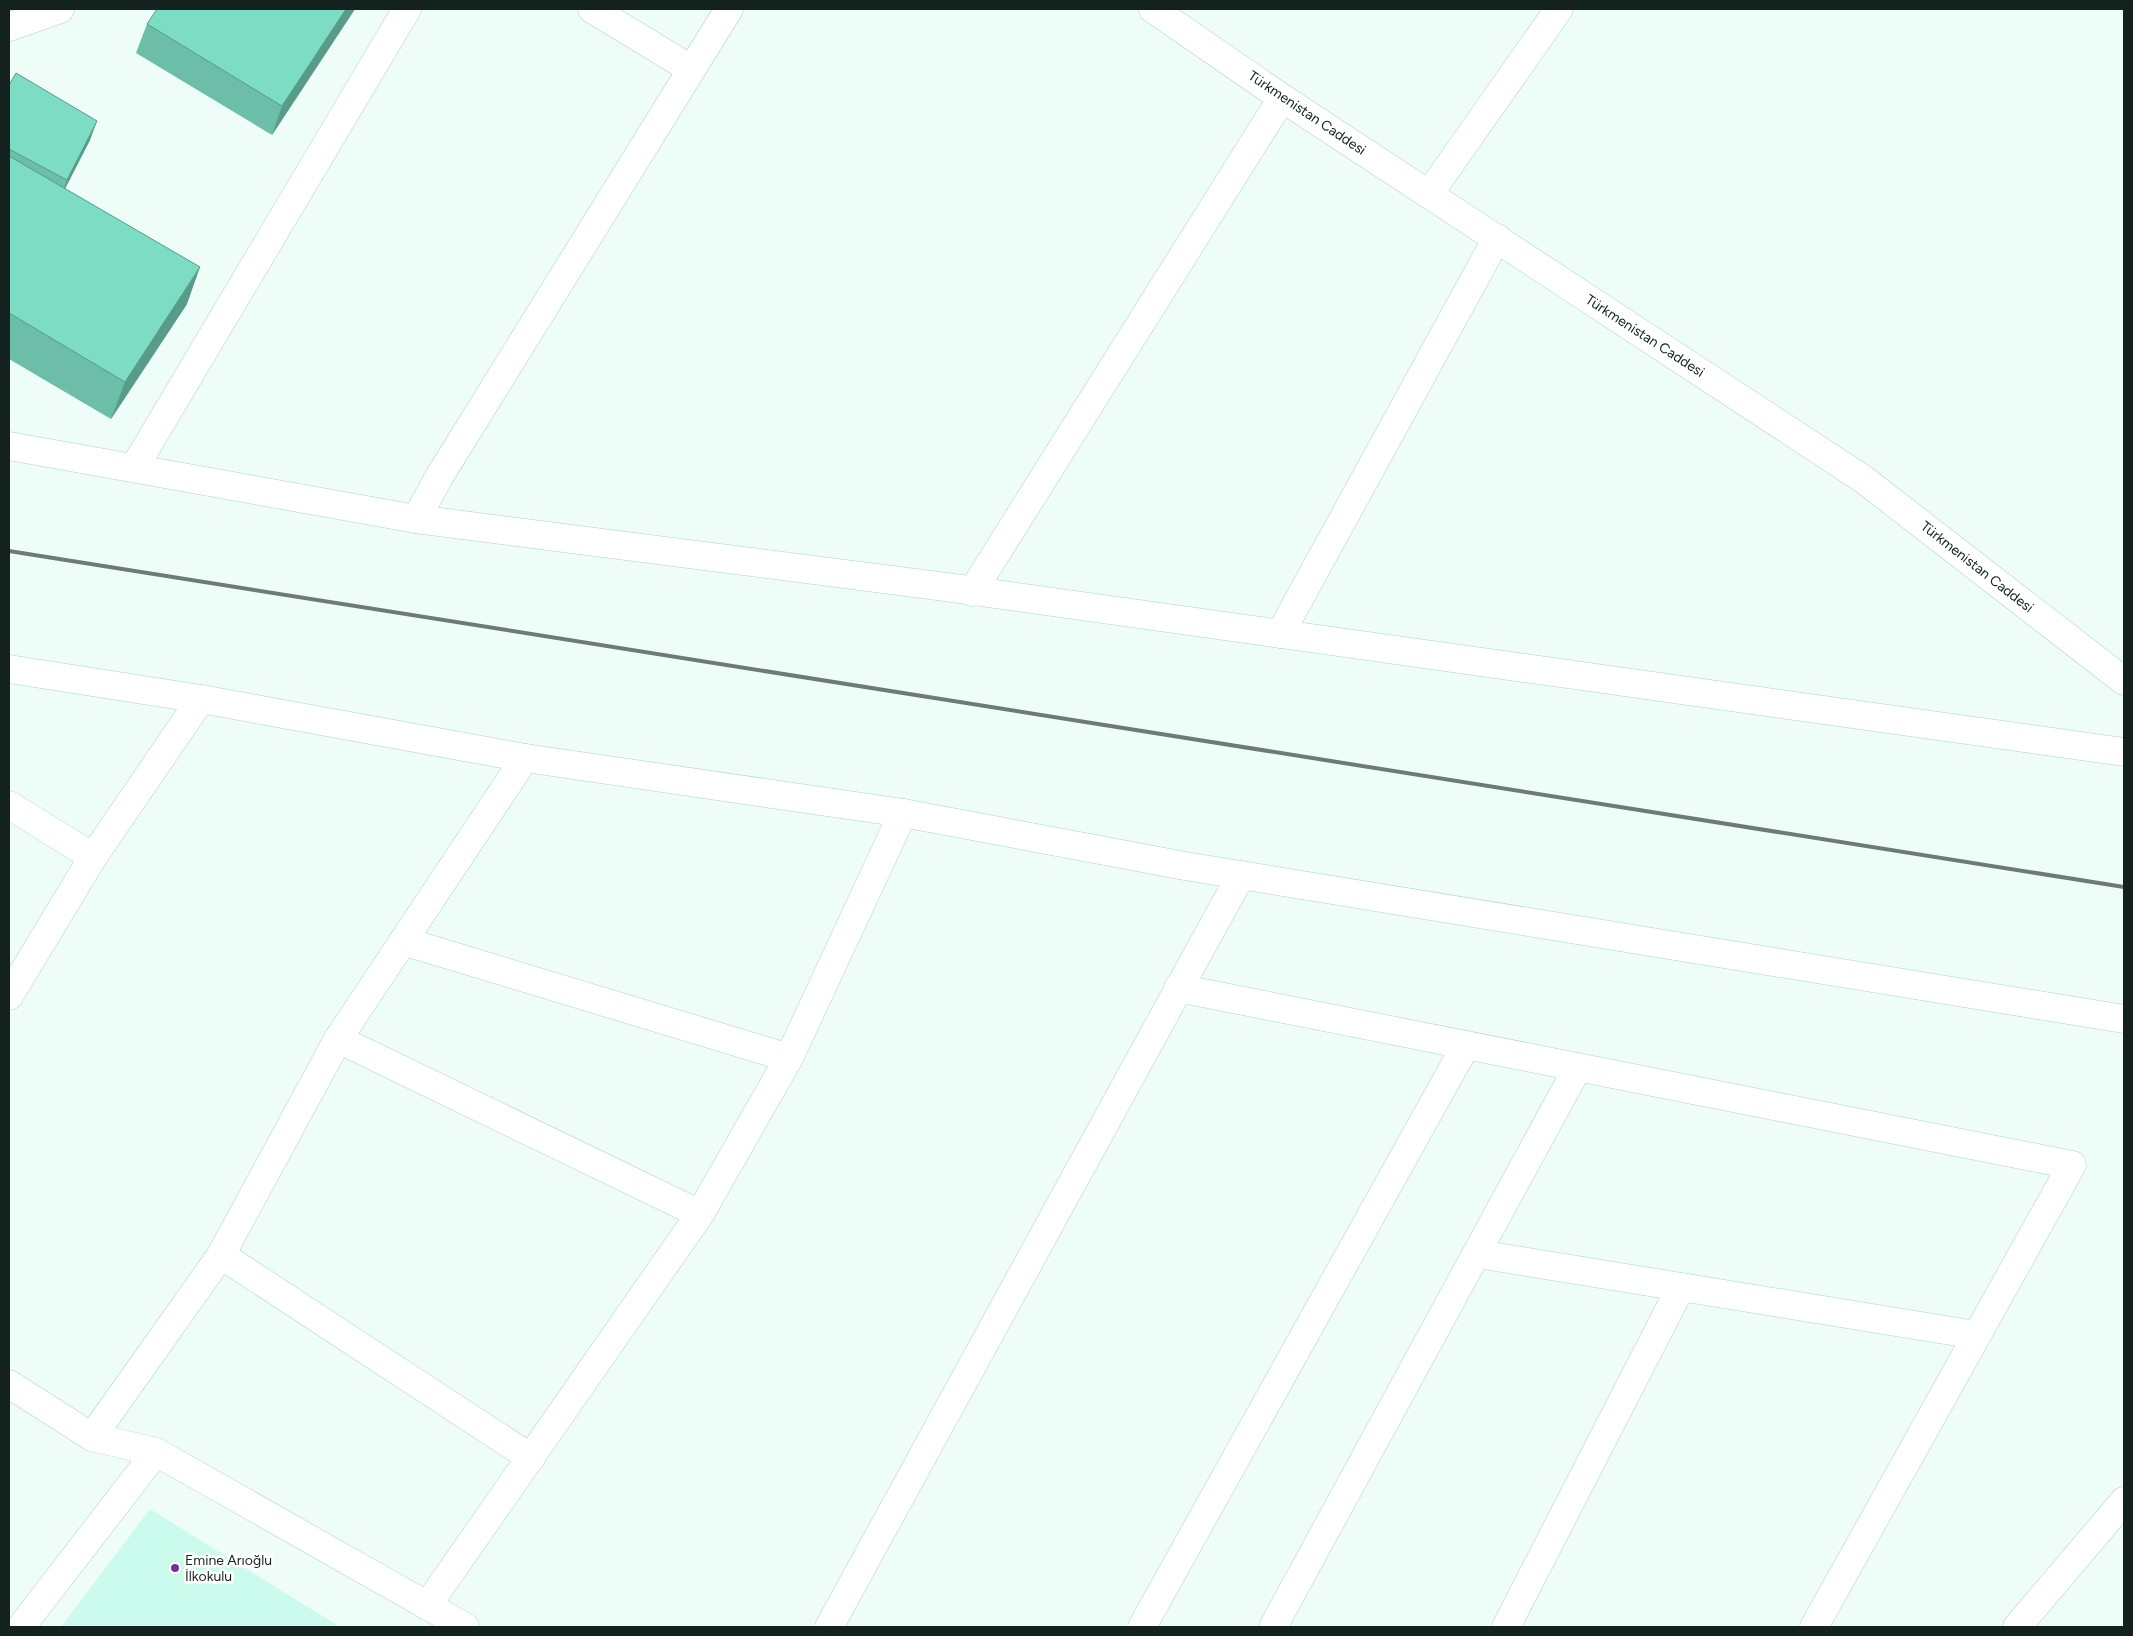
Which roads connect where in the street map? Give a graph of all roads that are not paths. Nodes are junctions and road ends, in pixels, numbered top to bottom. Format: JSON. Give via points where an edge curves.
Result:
{"nodes":[{"id":1,"x":60,"y":9,"type":"edge"},
{"id":2,"x":407,"y":9,"type":"edge"},
{"id":3,"x":592,"y":9,"type":"edge"},
{"id":4,"x":729,"y":9,"type":"edge"},
{"id":5,"x":1153,"y":9,"type":"edge"},
{"id":6,"x":1559,"y":9,"type":"edge"},
{"id":7,"x":9,"y":27,"type":"edge"},
{"id":8,"x":691,"y":69,"type":"junction"},
{"id":9,"x":1282,"y":98,"type":"junction"},
{"id":10,"x":1429,"y":194,"type":"junction"},
{"id":11,"x":1497,"y":238,"type":"junction"},
{"id":12,"x":9,"y":446,"type":"edge"},
{"id":13,"x":134,"y":468,"type":"junction"},
{"id":14,"x":416,"y":519,"type":"junction"},
{"id":15,"x":972,"y":592,"type":"junction"},
{"id":16,"x":1280,"y":634,"type":"junction"},
{"id":17,"x":9,"y":669,"type":"edge"},
{"id":18,"x":2124,"y":681,"type":"edge"},
{"id":19,"x":201,"y":700,"type":"junction"},
{"id":20,"x":2124,"y":752,"type":"edge"},
{"id":21,"x":525,"y":758,"type":"junction"},
{"id":22,"x":9,"y":805,"type":"edge"},
{"id":23,"x":903,"y":813,"type":"junction"},
{"id":24,"x":93,"y":857,"type":"junction"},
{"id":25,"x":1241,"y":875,"type":"junction"},
{"id":26,"x":403,"y":941,"type":"junction"},
{"id":27,"x":1178,"y":988,"type":"junction"},
{"id":28,"x":9,"y":996,"type":"edge"},
{"id":29,"x":2124,"y":1019,"type":"edge"},
{"id":30,"x":338,"y":1039,"type":"junction"},
{"id":31,"x":1466,"y":1045,"type":"junction"},
{"id":32,"x":789,"y":1058,"type":"junction"},
{"id":33,"x":1578,"y":1067,"type":"junction"},
{"id":34,"x":700,"y":1214,"type":"junction"},
{"id":35,"x":1478,"y":1254,"type":"junction"},
{"id":36,"x":221,"y":1255,"type":"junction"},
{"id":37,"x":1682,"y":1287,"type":"junction"},
{"id":38,"x":1976,"y":1335,"type":"junction"},
{"id":39,"x":9,"y":1384,"type":"edge"},
{"id":40,"x":92,"y":1437,"type":"junction"},
{"id":41,"x":156,"y":1452,"type":"junction"},
{"id":42,"x":531,"y":1458,"type":"junction"},
{"id":43,"x":2124,"y":1501,"type":"edge"},
{"id":44,"x":427,"y":1606,"type":"junction"},
{"id":45,"x":21,"y":1627,"type":"edge"},
{"id":46,"x":464,"y":1627,"type":"edge"},
{"id":47,"x":829,"y":1627,"type":"edge"},
{"id":48,"x":1142,"y":1627,"type":"edge"},
{"id":49,"x":1273,"y":1627,"type":"edge"},
{"id":50,"x":1506,"y":1627,"type":"edge"},
{"id":51,"x":1814,"y":1627,"type":"edge"},
{"id":52,"x":2017,"y":1627,"type":"edge"}],
"edges":[{"from":1,"to":7,"type":"street"},
{"from":2,"to":13,"type":"street"},
{"from":3,"to":8,"type":"street"},
{"from":4,"to":8,"type":"street"},
{"from":5,"to":9,"type":"street","name":"Türkmenistan Caddesi"},
{"from":6,"to":10,"type":"street"},
{"from":8,"to":14,"type":"street"},
{"from":9,"to":10,"type":"street","name":"Türkmenistan Caddesi"},
{"from":9,"to":15,"type":"street"},
{"from":10,"to":11,"type":"street","name":"Türkmenistan Caddesi"},
{"from":11,"to":16,"type":"street"},
{"from":11,"to":18,"type":"street","name":"Türkmenistan Caddesi","via":[[1863,479]]},
{"from":12,"to":13,"type":"street"},
{"from":13,"to":14,"type":"street"},
{"from":14,"to":15,"type":"street"},
{"from":15,"to":16,"type":"street"},
{"from":16,"to":20,"type":"street"},
{"from":17,"to":19,"type":"street"},
{"from":19,"to":21,"type":"street"},
{"from":19,"to":24,"type":"street"},
{"from":21,"to":23,"type":"street"},
{"from":21,"to":26,"type":"street"},
{"from":22,"to":24,"type":"street"},
{"from":23,"to":25,"type":"street"},
{"from":23,"to":32,"type":"street"},
{"from":24,"to":28,"type":"street"},
{"from":25,"to":27,"type":"street"},
{"from":25,"to":29,"type":"street"},
{"from":26,"to":30,"type":"street"},
{"from":26,"to":32,"type":"street"},
{"from":27,"to":31,"type":"street"},
{"from":27,"to":47,"type":"street"},
{"from":30,"to":34,"type":"street"},
{"from":30,"to":36,"type":"street"},
{"from":31,"to":33,"type":"street"},
{"from":31,"to":48,"type":"street"},
{"from":32,"to":34,"type":"street"},
{"from":33,"to":35,"type":"street"},
{"from":33,"to":38,"type":"street","via":[[2072,1165]]},
{"from":34,"to":42,"type":"street"},
{"from":35,"to":37,"type":"street"},
{"from":35,"to":49,"type":"street"},
{"from":36,"to":40,"type":"street"},
{"from":36,"to":42,"type":"street"},
{"from":37,"to":38,"type":"street"},
{"from":37,"to":50,"type":"street"},
{"from":38,"to":51,"type":"street"},
{"from":39,"to":40,"type":"street"},
{"from":40,"to":41,"type":"street"},
{"from":41,"to":44,"type":"street"},
{"from":41,"to":45,"type":"street"},
{"from":42,"to":44,"type":"street"},
{"from":43,"to":52,"type":"street"},
{"from":44,"to":46,"type":"street"}]}
